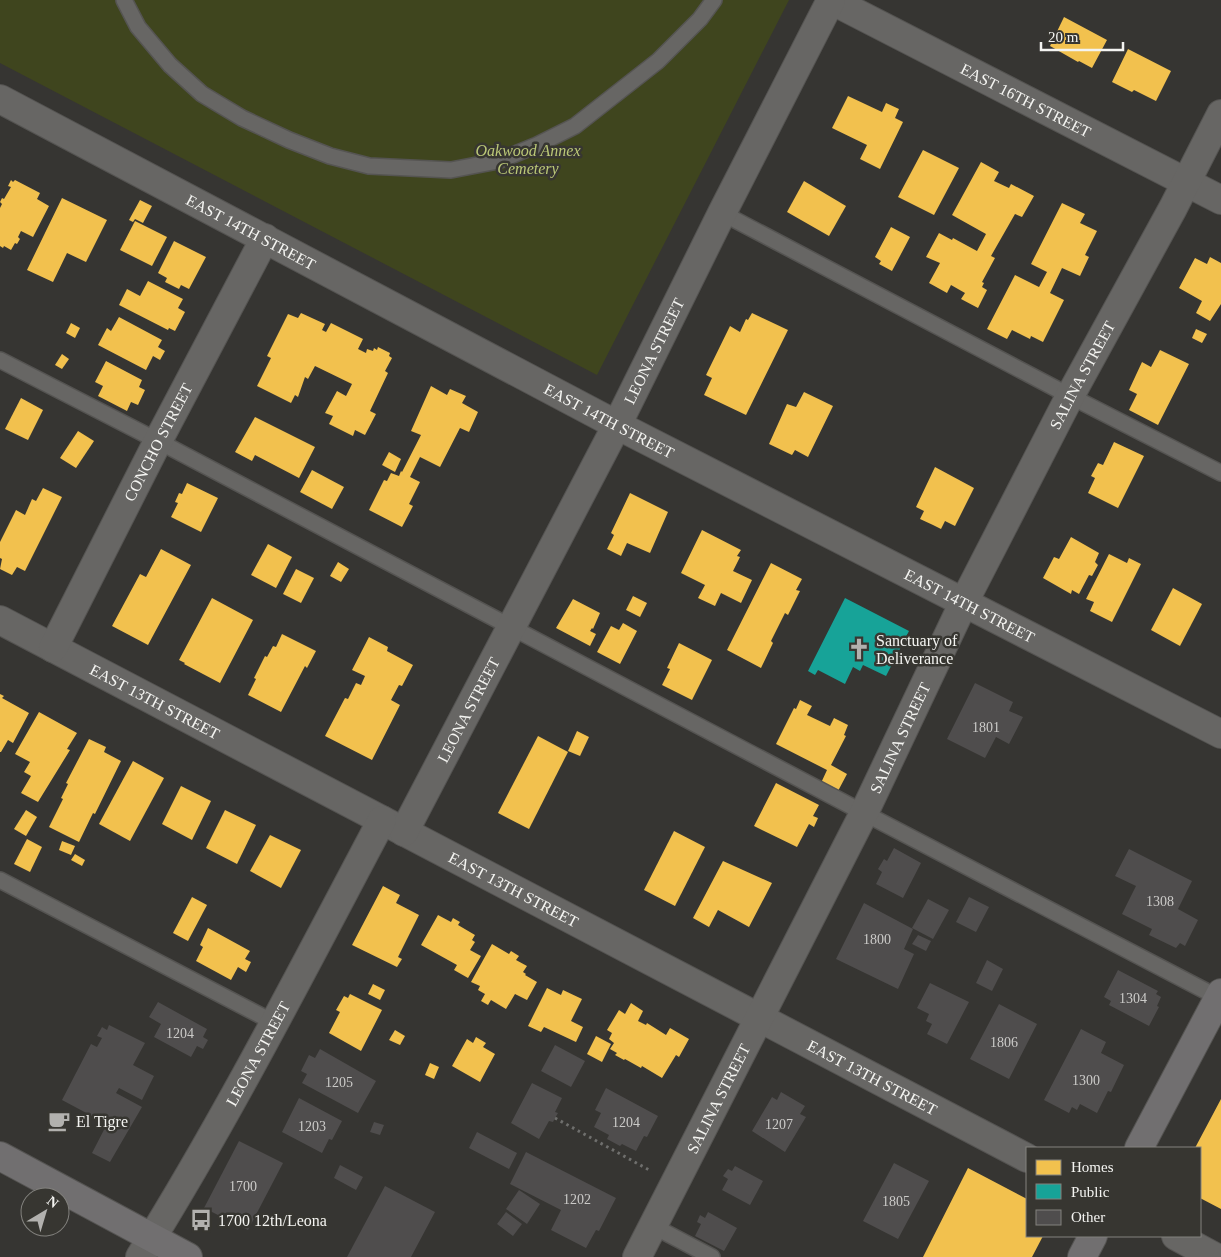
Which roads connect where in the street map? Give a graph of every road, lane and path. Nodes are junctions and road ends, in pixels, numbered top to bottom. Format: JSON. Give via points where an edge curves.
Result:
{"nodes":[{"id":1,"x":124,"y":0,"type":"edge"},
{"id":2,"x":714,"y":0,"type":"edge"},
{"id":3,"x":831,"y":0,"type":"edge"},
{"id":4,"x":0,"y":99,"type":"edge"},
{"id":5,"x":1221,"y":114,"type":"edge"},
{"id":6,"x":1186,"y":182,"type":"junction"},
{"id":7,"x":1221,"y":200,"type":"edge"},
{"id":8,"x":722,"y":213,"type":"junction"},
{"id":9,"x":265,"y":238,"type":"junction"},
{"id":10,"x":0,"y":360,"type":"edge"},
{"id":11,"x":1070,"y":396,"type":"junction"},
{"id":12,"x":617,"y":425,"type":"junction"},
{"id":13,"x":158,"y":441,"type":"junction"},
{"id":14,"x":1221,"y":473,"type":"edge"},
{"id":15,"x":964,"y":602,"type":"junction"},
{"id":16,"x":0,"y":620,"type":"edge"},
{"id":17,"x":511,"y":626,"type":"junction"},
{"id":18,"x":53,"y":648,"type":"junction"},
{"id":19,"x":1221,"y":734,"type":"edge"},
{"id":20,"x":864,"y":813,"type":"junction"},
{"id":21,"x":393,"y":826,"type":"junction"},
{"id":22,"x":0,"y":880,"type":"edge"},
{"id":23,"x":1220,"y":997,"type":"edge"},
{"id":24,"x":759,"y":1019,"type":"junction"},
{"id":25,"x":275,"y":1023,"type":"junction"},
{"id":26,"x":555,"y":1118,"type":"dead end"},
{"id":27,"x":1140,"y":1147,"type":"edge"},
{"id":28,"x":0,"y":1156,"type":"edge"},
{"id":29,"x":1026,"y":1157,"type":"edge"},
{"id":30,"x":652,"y":1172,"type":"dead end"},
{"id":31,"x":653,"y":1226,"type":"junction"},
{"id":32,"x":1092,"y":1237,"type":"edge"},
{"id":33,"x":1178,"y":1237,"type":"edge"},
{"id":34,"x":146,"y":1247,"type":"edge"},
{"id":35,"x":188,"y":1257,"type":"edge"},
{"id":36,"x":637,"y":1257,"type":"edge"},
{"id":37,"x":712,"y":1257,"type":"edge"},
{"id":38,"x":1082,"y":1257,"type":"edge"},
{"id":39,"x":1215,"y":1257,"type":"edge"}],
"edges":[{"from":1,"to":2,"type":"lane","via":[[138,27],[170,65],[202,94],[242,118],[330,156],[369,166],[450,170],[498,161],[575,126],[658,61],[700,19]]},
{"from":3,"to":6,"type":"street","name":"EAST 16TH STREET"},
{"from":3,"to":8,"type":"street","name":"LEONA STREET"},
{"from":4,"to":9,"type":"street","name":"EAST 14TH STREET"},
{"from":5,"to":6,"type":"street","name":"SALINA STREET"},
{"from":6,"to":7,"type":"street","name":"EAST 16TH STREET"},
{"from":6,"to":11,"type":"street","name":"SALINA STREET"},
{"from":8,"to":11,"type":"lane"},
{"from":8,"to":12,"type":"street","name":"LEONA STREET"},
{"from":9,"to":12,"type":"street","name":"EAST 14TH STREET"},
{"from":9,"to":13,"type":"street","name":"CONCHO STREET"},
{"from":10,"to":13,"type":"lane"},
{"from":11,"to":14,"type":"lane"},
{"from":11,"to":15,"type":"street","name":"SALINA STREET"},
{"from":12,"to":15,"type":"street","name":"EAST 14TH STREET"},
{"from":12,"to":17,"type":"street","name":"LEONA STREET"},
{"from":13,"to":17,"type":"lane"},
{"from":13,"to":18,"type":"street","name":"CONCHO STREET"},
{"from":15,"to":19,"type":"street","name":"EAST 14TH STREET"},
{"from":15,"to":20,"type":"street","name":"SALINA STREET"},
{"from":16,"to":18,"type":"street","name":"EAST 13TH STREET"},
{"from":17,"to":20,"type":"lane"},
{"from":17,"to":21,"type":"street","name":"LEONA STREET"},
{"from":18,"to":21,"type":"street","name":"EAST 13TH STREET"},
{"from":20,"to":23,"type":"lane"},
{"from":20,"to":24,"type":"street","name":"SALINA STREET"},
{"from":21,"to":24,"type":"street","name":"EAST 13TH STREET"},
{"from":21,"to":25,"type":"street","name":"LEONA STREET"},
{"from":22,"to":25,"type":"lane"},
{"from":23,"to":27,"type":"street"},
{"from":24,"to":29,"type":"street","name":"EAST 13TH STREET"},
{"from":24,"to":31,"type":"street","name":"SALINA STREET"},
{"from":25,"to":34,"type":"street","name":"LEONA STREET"},
{"from":26,"to":30,"type":"path"},
{"from":28,"to":34,"type":"street"},
{"from":31,"to":36,"type":"street","name":"SALINA STREET"},
{"from":31,"to":37,"type":"lane"},
{"from":32,"to":38,"type":"street"},
{"from":33,"to":39,"type":"street"},
{"from":34,"to":35,"type":"street"}]}
